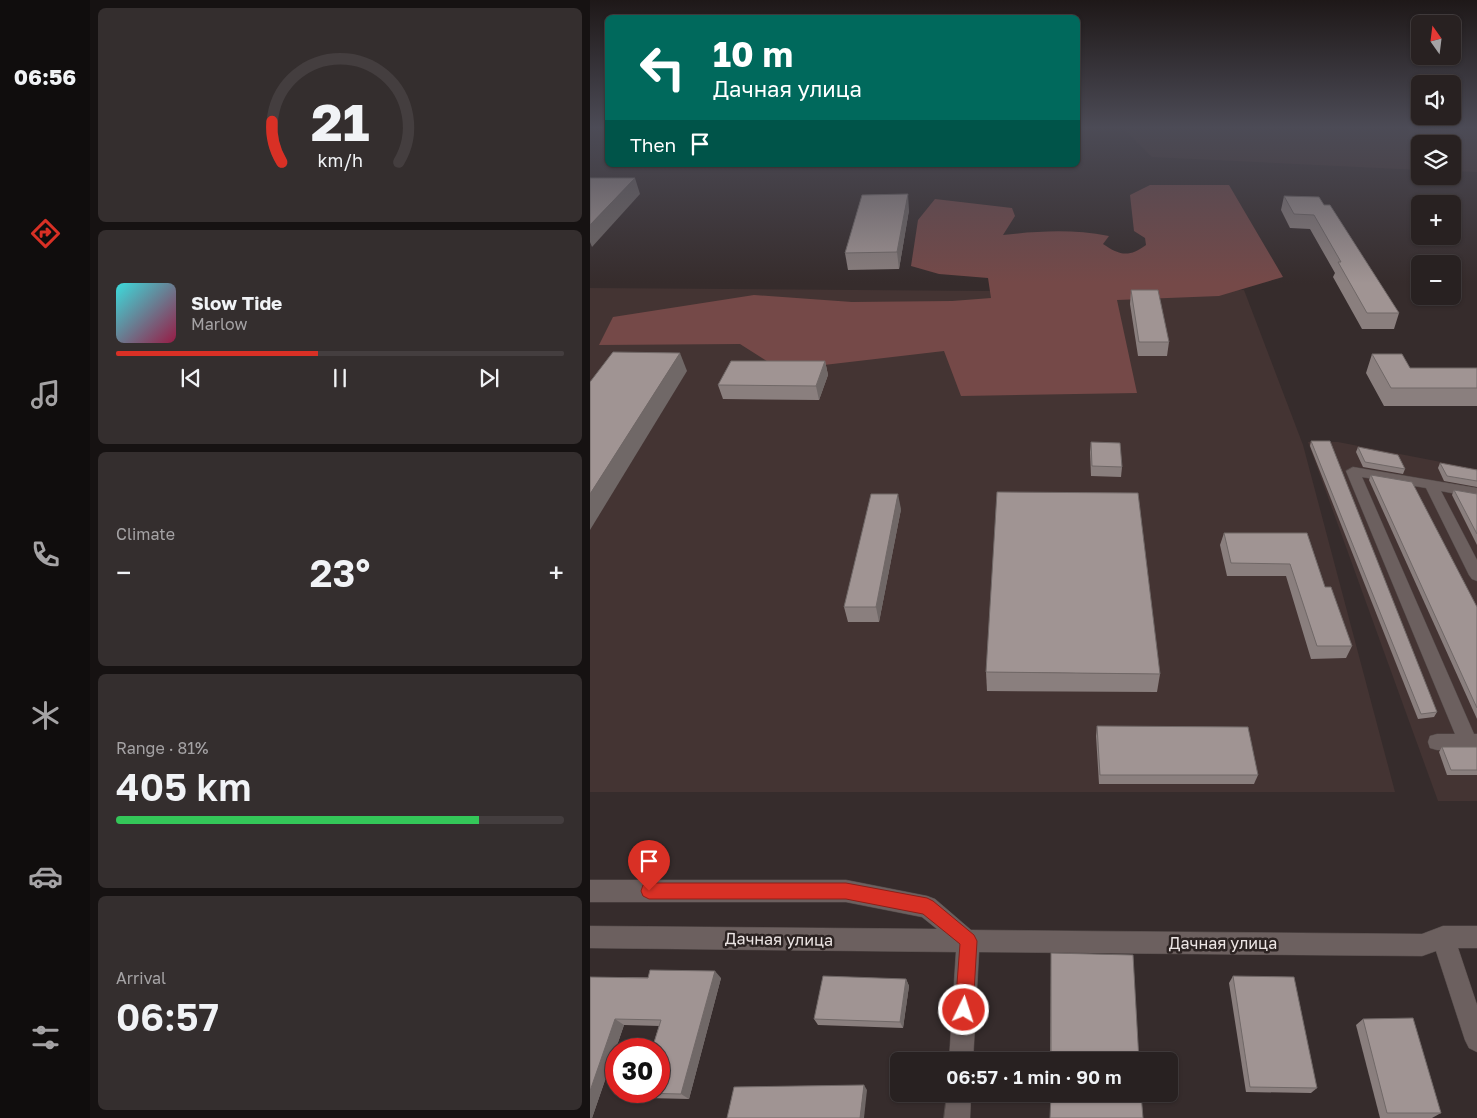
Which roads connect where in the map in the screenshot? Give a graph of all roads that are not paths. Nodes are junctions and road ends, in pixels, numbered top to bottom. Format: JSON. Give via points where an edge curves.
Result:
{"nodes":[{"id":1,"x":1432,"y":485,"type":"junction"},
{"id":2,"x":1477,"y":493,"type":"edge"},
{"id":3,"x":1477,"y":575,"type":"edge"},
{"id":4,"x":1437,"y":742,"type":"dead end"},
{"id":5,"x":1472,"y":742,"type":"edge"},
{"id":6,"x":590,"y":890,"type":"edge"},
{"id":7,"x":590,"y":937,"type":"edge"},
{"id":8,"x":1443,"y":937,"type":"junction"},
{"id":9,"x":1477,"y":937,"type":"edge"},
{"id":10,"x":968,"y":941,"type":"junction"},
{"id":11,"x":1477,"y":1040,"type":"edge"},
{"id":12,"x":962,"y":1052,"type":"edge"},
{"id":13,"x":958,"y":1102,"type":"edge"},
{"id":14,"x":957,"y":1118,"type":"edge"}],
"edges":[{"from":1,"to":2,"type":"street"},
{"from":1,"to":3,"type":"street"},
{"from":1,"to":5,"type":"street","via":[[1353,471]]},
{"from":4,"to":5,"type":"street"},
{"from":6,"to":10,"type":"street","via":[[846,891],[927,907]]},
{"from":7,"to":10,"type":"street","name":"Дачная улица"},
{"from":8,"to":9,"type":"street","name":"Дачная улица"},
{"from":8,"to":10,"type":"street","name":"Дачная улица","via":[[1422,944]]},
{"from":8,"to":11,"type":"street"},
{"from":10,"to":12,"type":"street"},
{"from":13,"to":14,"type":"street"}]}
